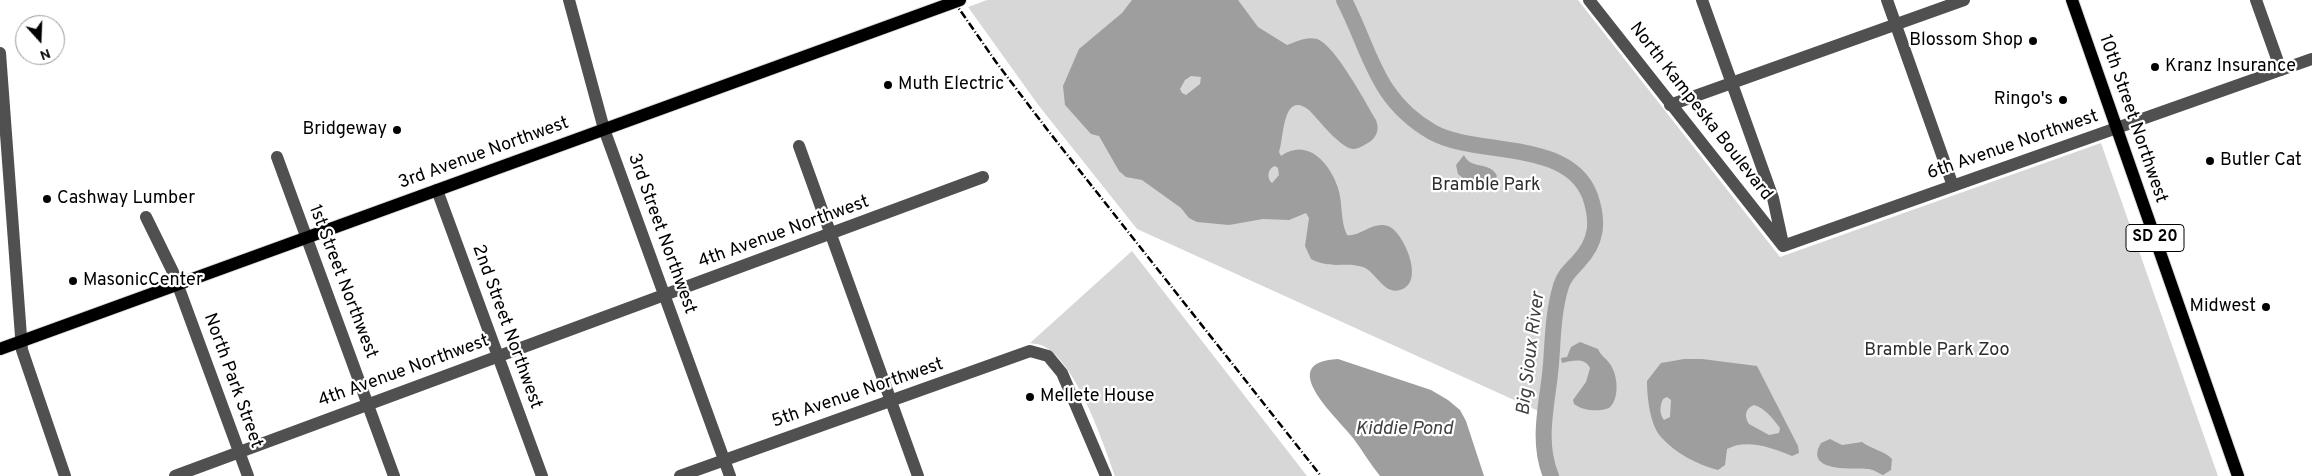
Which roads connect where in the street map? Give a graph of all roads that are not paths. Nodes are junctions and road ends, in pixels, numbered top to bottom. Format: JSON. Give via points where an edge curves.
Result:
{"nodes":[{"id":1,"x":569,"y":0,"type":"edge"},
{"id":2,"x":960,"y":0,"type":"edge"},
{"id":3,"x":1589,"y":0,"type":"edge"},
{"id":4,"x":1702,"y":0,"type":"edge"},
{"id":5,"x":1887,"y":0,"type":"edge"},
{"id":6,"x":1964,"y":0,"type":"edge"},
{"id":7,"x":2072,"y":0,"type":"edge"},
{"id":8,"x":2256,"y":0,"type":"edge"},
{"id":9,"x":1896,"y":24,"type":"junction"},
{"id":10,"x":0,"y":53,"type":"edge"},
{"id":11,"x":2312,"y":59,"type":"edge"},
{"id":12,"x":2281,"y":70,"type":"junction"},
{"id":13,"x":1731,"y":83,"type":"junction"},
{"id":14,"x":1670,"y":105,"type":"junction"},
{"id":15,"x":2117,"y":128,"type":"junction"},
{"id":16,"x":604,"y":129,"type":"junction"},
{"id":17,"x":799,"y":146,"type":"dead end"},
{"id":18,"x":277,"y":157,"type":"dead end"},
{"id":19,"x":983,"y":177,"type":"dead end"},
{"id":20,"x":1953,"y":186,"type":"junction"},
{"id":21,"x":437,"y":190,"type":"junction"},
{"id":22,"x":146,"y":217,"type":"dead end"},
{"id":23,"x":830,"y":235,"type":"junction"},
{"id":24,"x":306,"y":237,"type":"junction"},
{"id":25,"x":1783,"y":246,"type":"junction"},
{"id":26,"x":178,"y":285,"type":"junction"},
{"id":27,"x":665,"y":296,"type":"junction"},
{"id":28,"x":21,"y":342,"type":"junction"},
{"id":29,"x":0,"y":350,"type":"edge"},
{"id":30,"x":498,"y":356,"type":"junction"},
{"id":31,"x":891,"y":401,"type":"junction"},
{"id":32,"x":369,"y":404,"type":"junction"},
{"id":33,"x":239,"y":452,"type":"junction"},
{"id":34,"x":724,"y":460,"type":"junction"},
{"id":35,"x":66,"y":476,"type":"edge"},
{"id":36,"x":175,"y":476,"type":"edge"},
{"id":37,"x":248,"y":476,"type":"edge"},
{"id":38,"x":394,"y":476,"type":"edge"},
{"id":39,"x":542,"y":476,"type":"edge"},
{"id":40,"x":680,"y":476,"type":"edge"},
{"id":41,"x":730,"y":476,"type":"edge"},
{"id":42,"x":918,"y":476,"type":"edge"},
{"id":43,"x":1106,"y":476,"type":"edge"},
{"id":44,"x":2238,"y":476,"type":"edge"}],
"edges":[{"from":1,"to":16,"type":"street","name":"3rd Street Northwest"},
{"from":2,"to":16,"type":"main road","name":"3rd Avenue Northwest"},
{"from":3,"to":14,"type":"street","name":"North Kampeska Boulevard"},
{"from":4,"to":13,"type":"street"},
{"from":5,"to":9,"type":"street"},
{"from":6,"to":9,"type":"street"},
{"from":7,"to":15,"type":"main road","name":"10th Street Northwest","number":"SD 20"},
{"from":8,"to":12,"type":"street"},
{"from":9,"to":13,"type":"street"},
{"from":9,"to":20,"type":"street"},
{"from":10,"to":28,"type":"street"},
{"from":11,"to":12,"type":"street","name":"6th Avenue Northwest"},
{"from":12,"to":15,"type":"street","name":"6th Avenue Northwest"},
{"from":13,"to":14,"type":"street"},
{"from":13,"to":25,"type":"street","via":[[1773,198]]},
{"from":14,"to":25,"type":"street","name":"North Kampeska Boulevard"},
{"from":15,"to":20,"type":"street","name":"6th Avenue Northwest"},
{"from":15,"to":44,"type":"main road","name":"10th Street Northwest","number":"SD 20"},
{"from":16,"to":21,"type":"main road","name":"3rd Avenue Northwest"},
{"from":16,"to":27,"type":"street","name":"3rd Street Northwest"},
{"from":17,"to":23,"type":"street"},
{"from":18,"to":24,"type":"street","name":"1st Street Northwest"},
{"from":19,"to":23,"type":"street","name":"4th Avenue Northwest"},
{"from":20,"to":25,"type":"street","name":"6th Avenue Northwest"},
{"from":21,"to":24,"type":"main road","name":"3rd Avenue Northwest"},
{"from":21,"to":30,"type":"street","name":"2nd Street Northwest"},
{"from":22,"to":26,"type":"street","name":"North Park Street"},
{"from":23,"to":27,"type":"street","name":"4th Avenue Northwest"},
{"from":23,"to":31,"type":"street"},
{"from":24,"to":26,"type":"main road","name":"3rd Avenue Northwest"},
{"from":24,"to":32,"type":"street","name":"1st Street Northwest"},
{"from":26,"to":28,"type":"main road","name":"3rd Avenue Northwest"},
{"from":26,"to":33,"type":"street","name":"North Park Street"},
{"from":27,"to":30,"type":"street","name":"4th Avenue Northwest"},
{"from":27,"to":34,"type":"street","name":"3rd Street Northwest"},
{"from":28,"to":29,"type":"main road","name":"3rd Avenue Northwest"},
{"from":28,"to":35,"type":"street"},
{"from":30,"to":32,"type":"street","name":"4th Avenue Northwest"},
{"from":30,"to":39,"type":"street","name":"2nd Street Northwest"},
{"from":31,"to":34,"type":"street","name":"5th Avenue Northwest"},
{"from":31,"to":42,"type":"street"},
{"from":31,"to":43,"type":"street","name":"5th Avenue Northwest","via":[[1021,353],[1036,351],[1048,356],[1067,382]]},
{"from":32,"to":33,"type":"street","name":"4th Avenue Northwest"},
{"from":32,"to":38,"type":"street","name":"1st Street Northwest"},
{"from":33,"to":36,"type":"street","name":"4th Avenue Northwest"},
{"from":33,"to":37,"type":"street","name":"North Park Street"},
{"from":34,"to":40,"type":"street","name":"5th Avenue Northwest"},
{"from":34,"to":41,"type":"street","name":"3rd Street Northwest"}]}
